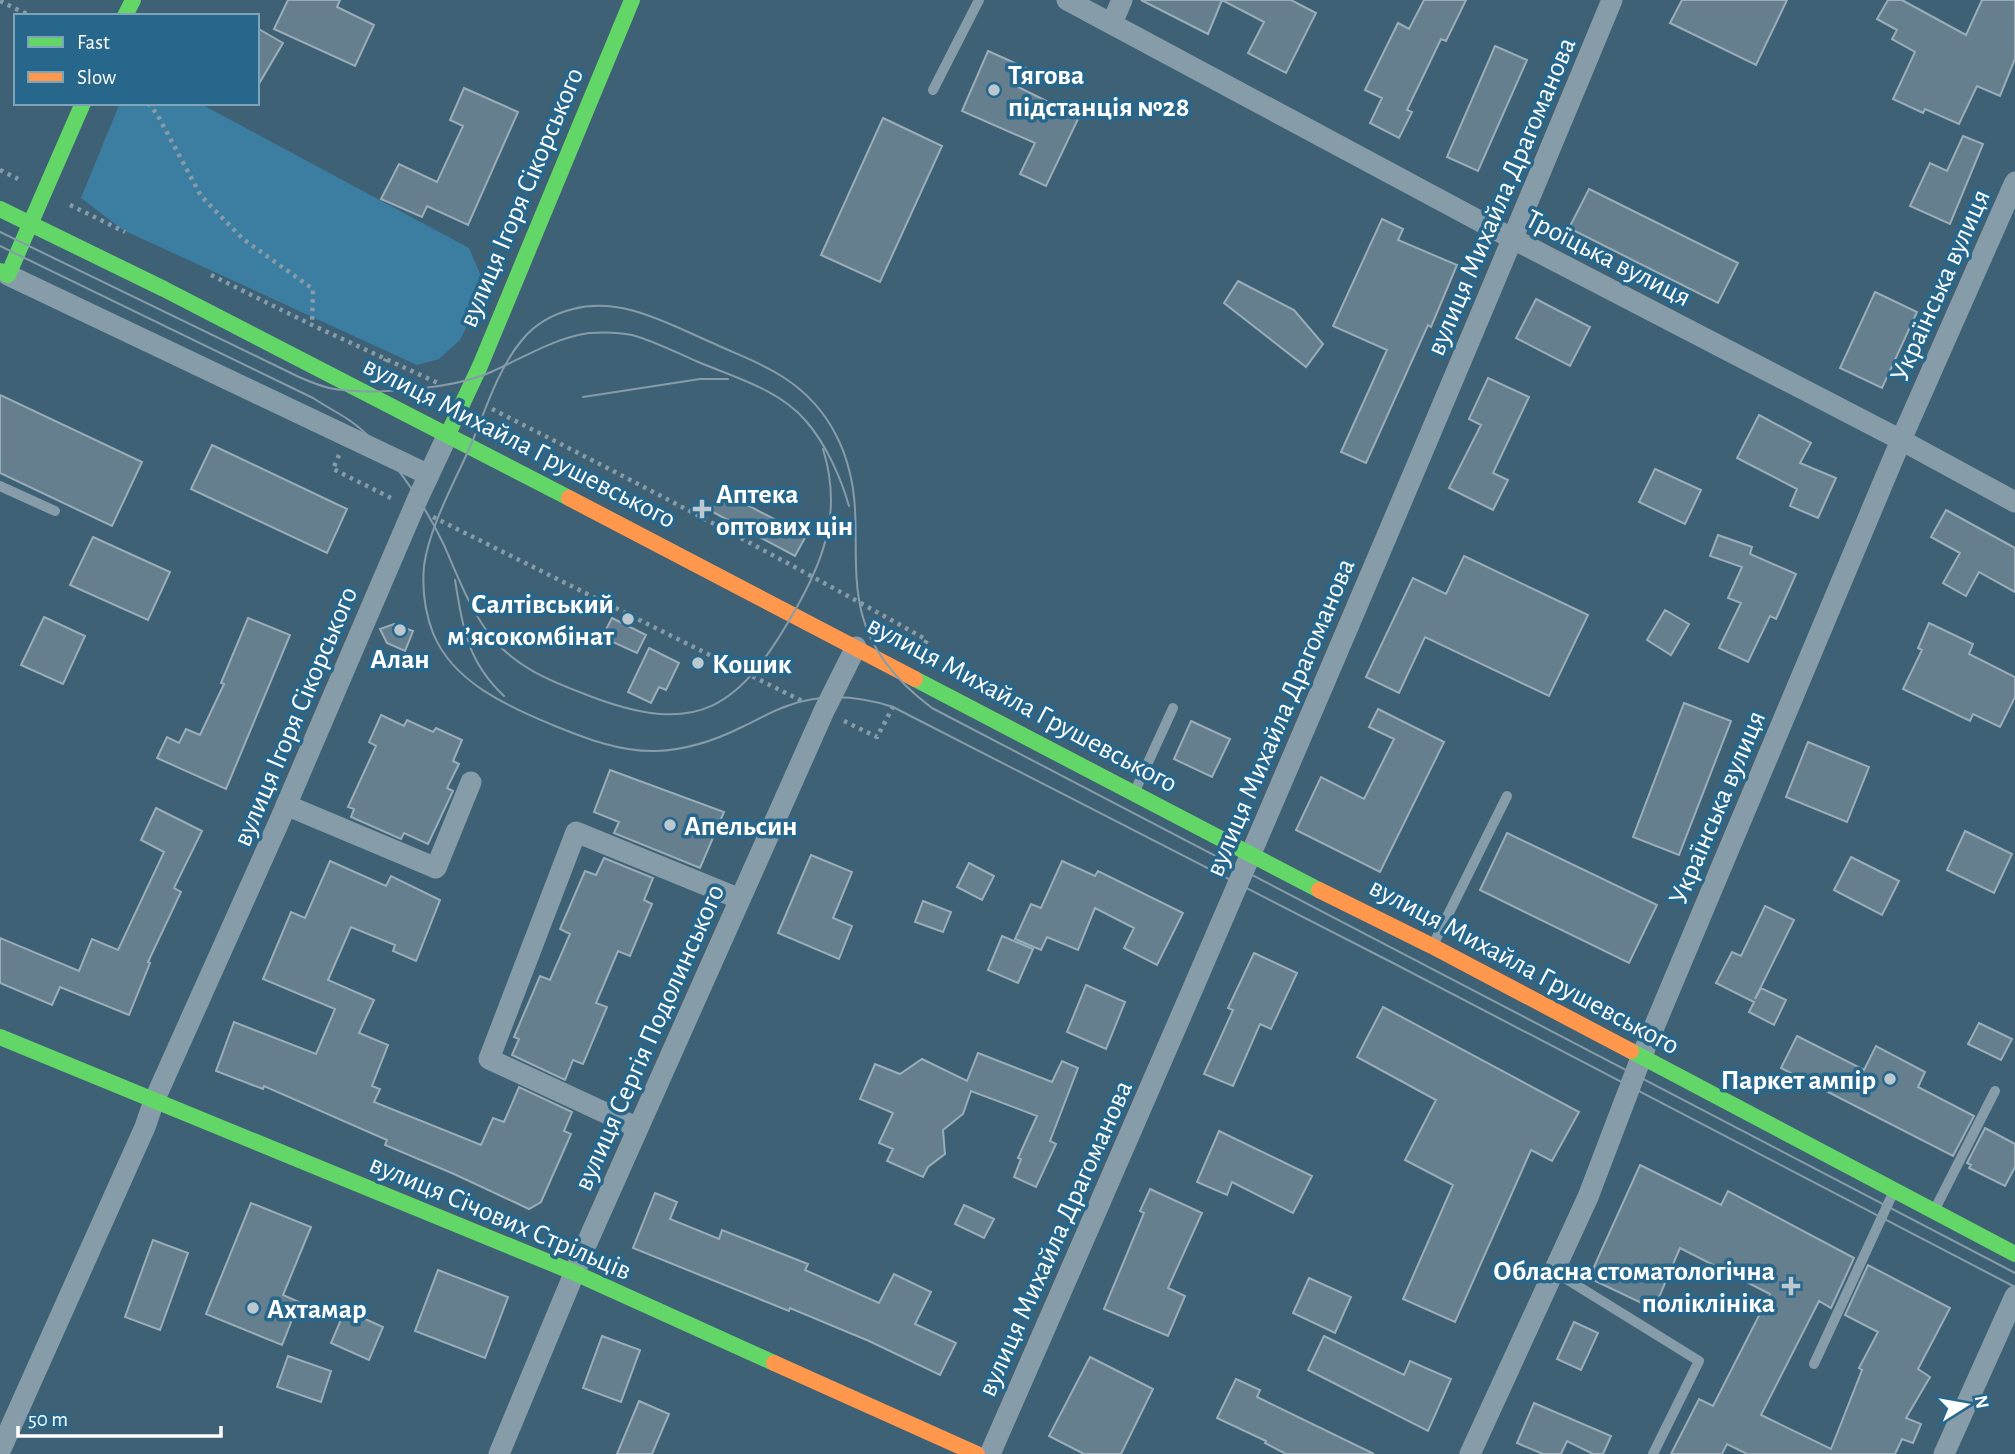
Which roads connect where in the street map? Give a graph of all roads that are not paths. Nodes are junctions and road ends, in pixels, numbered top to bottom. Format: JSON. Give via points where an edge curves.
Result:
{"nodes":[{"id":1,"x":632,"y":0,"type":"edge"},
{"id":2,"x":979,"y":0,"type":"edge"},
{"id":3,"x":1067,"y":0,"type":"edge"},
{"id":4,"x":1122,"y":0,"type":"edge"},
{"id":5,"x":1612,"y":0,"type":"edge"},
{"id":6,"x":1112,"y":23,"type":"junction"},
{"id":7,"x":933,"y":90,"type":"dead end"},
{"id":8,"x":82,"y":105,"type":"edge"},
{"id":9,"x":2015,"y":182,"type":"edge"},
{"id":10,"x":0,"y":209,"type":"edge"},
{"id":11,"x":31,"y":225,"type":"junction"},
{"id":12,"x":1513,"y":239,"type":"junction"},
{"id":13,"x":4,"y":273,"type":"edge"},
{"id":14,"x":448,"y":435,"type":"junction"},
{"id":15,"x":1901,"y":440,"type":"junction"},
{"id":16,"x":429,"y":475,"type":"junction"},
{"id":17,"x":0,"y":486,"type":"edge"},
{"id":18,"x":2015,"y":502,"type":"edge"},
{"id":19,"x":55,"y":510,"type":"dead end"},
{"id":20,"x":856,"y":647,"type":"junction"},
{"id":21,"x":1173,"y":708,"type":"dead end"},
{"id":22,"x":471,"y":782,"type":"dead end"},
{"id":23,"x":1133,"y":794,"type":"junction"},
{"id":24,"x":1507,"y":796,"type":"dead end"},
{"id":25,"x":286,"y":805,"type":"junction"},
{"id":26,"x":1250,"y":855,"type":"junction"},
{"id":27,"x":740,"y":899,"type":"junction"},
{"id":28,"x":1432,"y":946,"type":"junction"},
{"id":29,"x":0,"y":1037,"type":"edge"},
{"id":30,"x":1641,"y":1058,"type":"junction"},
{"id":31,"x":1995,"y":1091,"type":"dead end"},
{"id":32,"x":154,"y":1101,"type":"junction"},
{"id":33,"x":638,"y":1128,"type":"junction"},
{"id":34,"x":1895,"y":1191,"type":"junction"},
{"id":35,"x":1934,"y":1211,"type":"junction"},
{"id":36,"x":2015,"y":1254,"type":"edge"},
{"id":37,"x":1555,"y":1272,"type":"junction"},
{"id":38,"x":575,"y":1273,"type":"junction"},
{"id":39,"x":2015,"y":1296,"type":"edge"},
{"id":40,"x":1814,"y":1364,"type":"dead end"},
{"id":41,"x":0,"y":1451,"type":"edge"},
{"id":42,"x":499,"y":1454,"type":"edge"},
{"id":43,"x":977,"y":1454,"type":"edge"},
{"id":44,"x":990,"y":1454,"type":"edge"},
{"id":45,"x":1470,"y":1454,"type":"edge"},
{"id":46,"x":1653,"y":1454,"type":"edge"},
{"id":47,"x":1944,"y":1454,"type":"edge"}],
"edges":[{"from":1,"to":14,"type":"main road","name":"вулиця Ігоря Сікорського"},
{"from":2,"to":7,"type":"lane"},
{"from":3,"to":6,"type":"street","name":"Троїцька вулиця"},
{"from":4,"to":6,"type":"street"},
{"from":5,"to":12,"type":"street","name":"вулиця Михайла Драгоманова"},
{"from":6,"to":12,"type":"street","name":"Троїцька вулиця"},
{"from":8,"to":11,"type":"main road"},
{"from":9,"to":15,"type":"street","name":"Українська вулиця"},
{"from":10,"to":11,"type":"main road","name":"вулиця Михайла Грушевського"},
{"from":11,"to":13,"type":"main road"},
{"from":11,"to":14,"type":"main road","name":"вулиця Михайла Грушевського"},
{"from":12,"to":15,"type":"street","name":"Троїцька вулиця"},
{"from":12,"to":26,"type":"street","name":"вулиця Михайла Драгоманова"},
{"from":13,"to":16,"type":"street"},
{"from":14,"to":16,"type":"street","name":"вулиця Ігоря Сікорського"},
{"from":14,"to":20,"type":"main road","name":"вулиця Михайла Грушевського"},
{"from":15,"to":18,"type":"street","name":"Троїцька вулиця"},
{"from":15,"to":30,"type":"street","name":"Українська вулиця"},
{"from":16,"to":25,"type":"street","name":"вулиця Ігоря Сікорського"},
{"from":17,"to":19,"type":"lane"},
{"from":20,"to":23,"type":"main road","name":"вулиця Михайла Грушевського"},
{"from":20,"to":27,"type":"street","name":"вулиця Сергія Подолинського"},
{"from":21,"to":23,"type":"lane"},
{"from":22,"to":25,"type":"street","via":[[436,868]]},
{"from":23,"to":26,"type":"main road","name":"вулиця Михайла Грушевського"},
{"from":24,"to":28,"type":"lane"},
{"from":25,"to":32,"type":"street","name":"вулиця Ігоря Сікорського"},
{"from":26,"to":28,"type":"main road","name":"вулиця Михайла Грушевського"},
{"from":26,"to":44,"type":"street","name":"вулиця Михайла Драгоманова"},
{"from":27,"to":33,"type":"street","name":"вулиця Сергія Подолинського"},
{"from":27,"to":33,"type":"street","via":[[576,832],[489,1059]]},
{"from":28,"to":30,"type":"main road","name":"вулиця Михайла Грушевського"},
{"from":29,"to":32,"type":"main road","name":"вулиця Січових Стрільців"},
{"from":30,"to":34,"type":"main road","name":"вулиця Михайла Грушевського"},
{"from":30,"to":37,"type":"street","name":"Українська вулиця"},
{"from":31,"to":35,"type":"lane"},
{"from":32,"to":38,"type":"main road","name":"вулиця Січових Стрільців"},
{"from":32,"to":41,"type":"street","name":"вулиця Ігоря Сікорського"},
{"from":33,"to":38,"type":"street","name":"вулиця Сергія Подолинського"},
{"from":34,"to":35,"type":"main road","name":"вулиця Михайла Грушевського"},
{"from":34,"to":40,"type":"lane"},
{"from":35,"to":36,"type":"main road","name":"вулиця Михайла Грушевського"},
{"from":37,"to":45,"type":"street","name":"Українська вулиця"},
{"from":37,"to":46,"type":"lane","via":[[1699,1361]]},
{"from":38,"to":42,"type":"street","name":"вулиця Сергія Подолинського"},
{"from":38,"to":43,"type":"main road","name":"вулиця Січових Стрільців"},
{"from":39,"to":47,"type":"street"}]}
